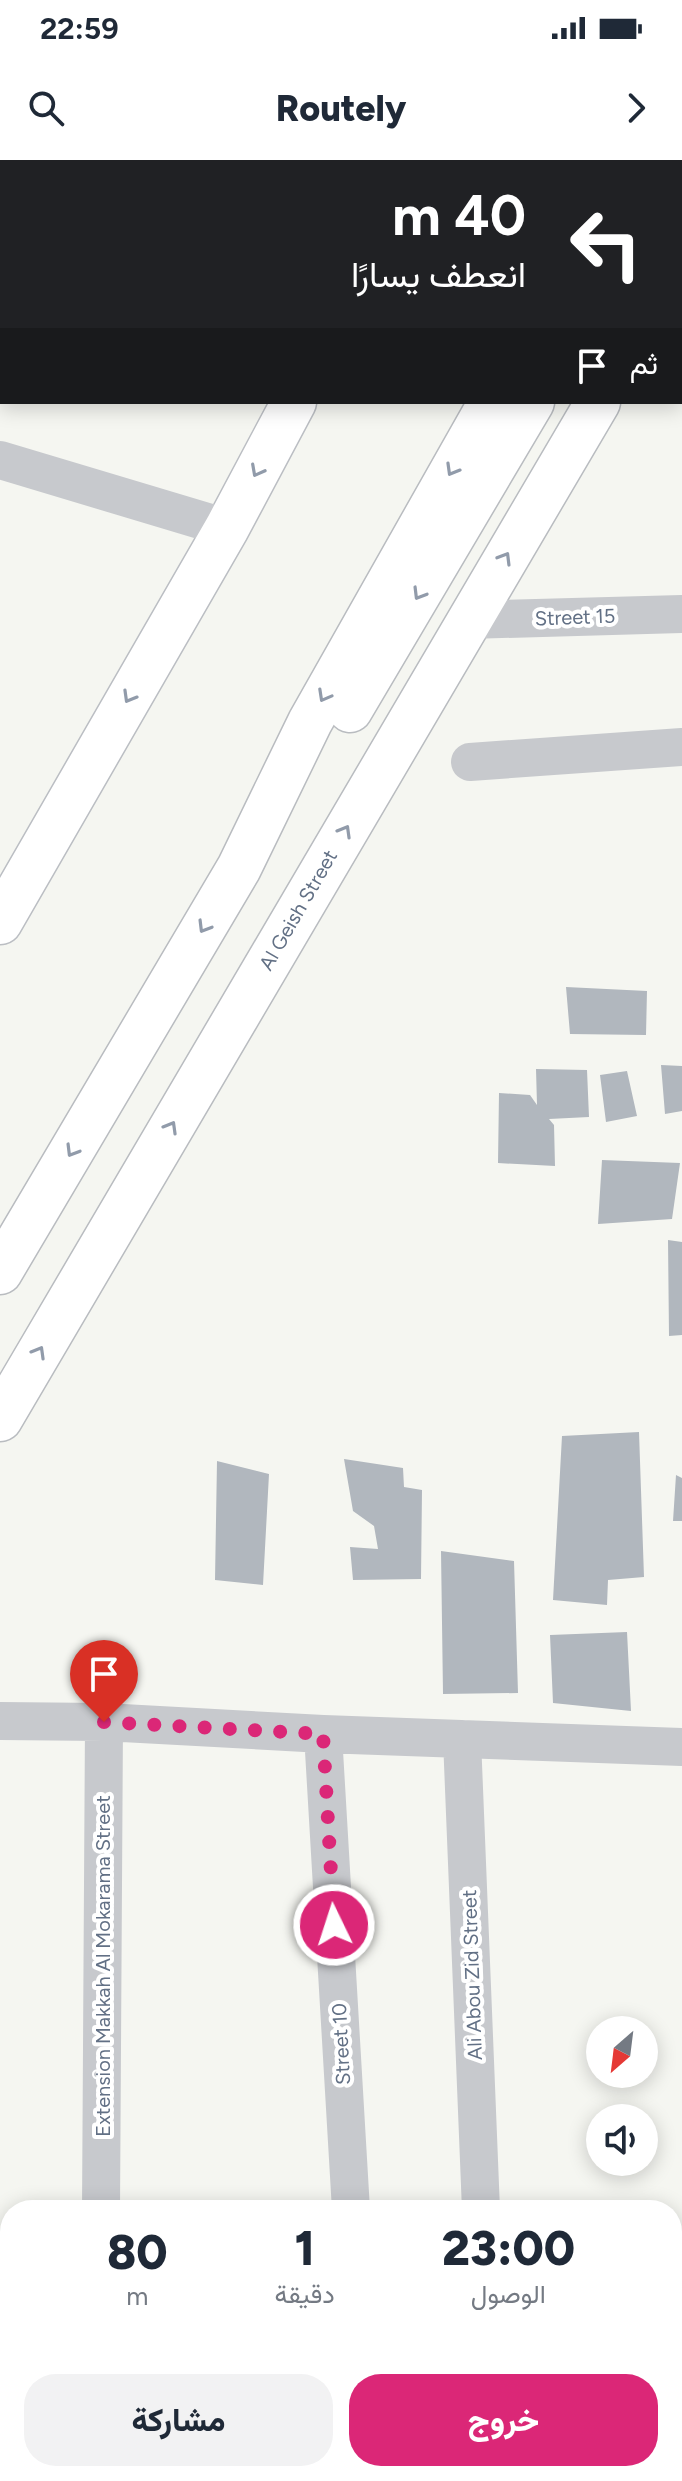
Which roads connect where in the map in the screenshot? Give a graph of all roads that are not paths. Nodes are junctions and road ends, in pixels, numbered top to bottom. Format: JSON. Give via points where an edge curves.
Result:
{"nodes":[{"id":1,"x":293,"y":404,"type":"edge"},
{"id":2,"x":490,"y":404,"type":"edge"},
{"id":3,"x":531,"y":404,"type":"edge"},
{"id":4,"x":597,"y":404,"type":"edge"},
{"id":5,"x":0,"y":460,"type":"edge"},
{"id":6,"x":227,"y":528,"type":"junction"},
{"id":7,"x":682,"y":614,"type":"edge"},
{"id":8,"x":468,"y":620,"type":"junction"},
{"id":9,"x":682,"y":747,"type":"edge"},
{"id":10,"x":470,"y":762,"type":"dead end"},
{"id":11,"x":268,"y":811,"type":"junction"},
{"id":12,"x":0,"y":922,"type":"edge"},
{"id":13,"x":0,"y":1272,"type":"edge"},
{"id":14,"x":0,"y":1419,"type":"edge"},
{"id":15,"x":0,"y":1721,"type":"edge"},
{"id":16,"x":104,"y":1722,"type":"junction"},
{"id":17,"x":323,"y":1734,"type":"junction"},
{"id":18,"x":462,"y":1739,"type":"junction"},
{"id":19,"x":682,"y":1747,"type":"edge"},
{"id":20,"x":101,"y":2200,"type":"edge"},
{"id":21,"x":350,"y":2200,"type":"edge"},
{"id":22,"x":481,"y":2200,"type":"edge"}],
"edges":[{"from":1,"to":6,"type":"main road","one_way":true},
{"from":2,"to":11,"type":"main road","one_way":true,"via":[[318,708]]},
{"from":3,"to":11,"type":"main road","one_way":true,"via":[[349,712]]},
{"from":8,"to":4,"type":"main road","name":"Al Geish Street","one_way":true},
{"from":5,"to":6,"type":"street"},
{"from":6,"to":12,"type":"main road","one_way":true},
{"from":7,"to":8,"type":"street","name":"Street 15"},
{"from":14,"to":8,"type":"main road","name":"Al Geish Street","one_way":true},
{"from":9,"to":10,"type":"street"},
{"from":11,"to":13,"type":"main road","one_way":true},
{"from":15,"to":16,"type":"street"},
{"from":16,"to":17,"type":"street"},
{"from":16,"to":20,"type":"street","name":"Extension Makkah Al Mokarama Street"},
{"from":17,"to":18,"type":"street"},
{"from":17,"to":21,"type":"street","name":"Street 10"},
{"from":18,"to":19,"type":"street"},
{"from":18,"to":22,"type":"street","name":"Ali Abou Zid Street"}]}
